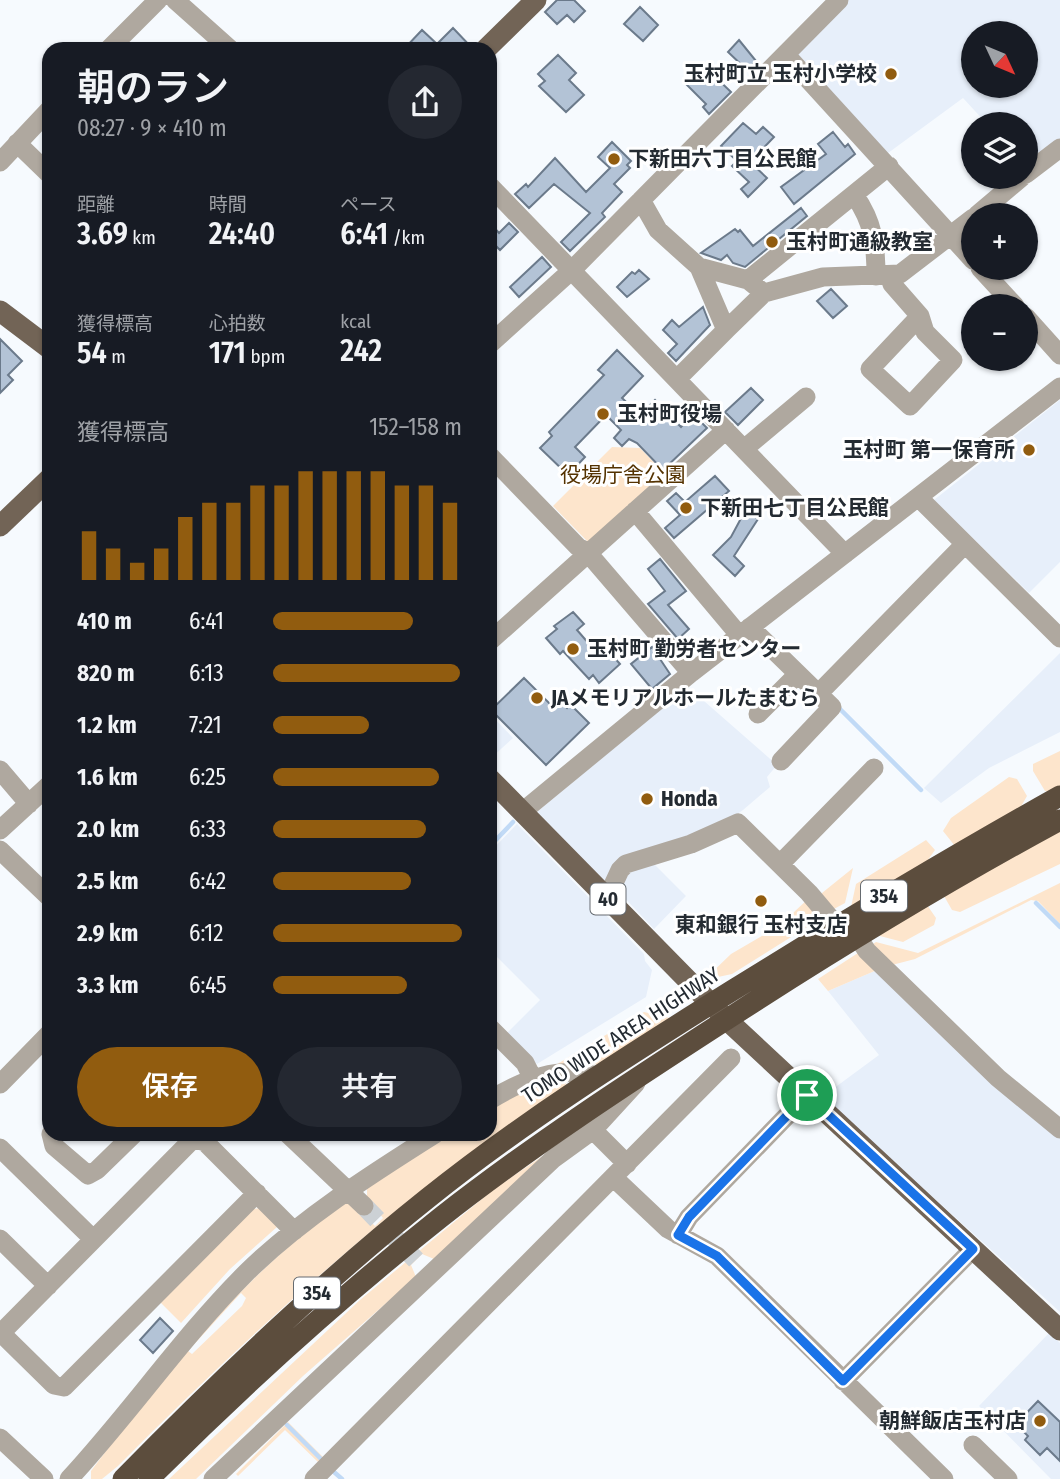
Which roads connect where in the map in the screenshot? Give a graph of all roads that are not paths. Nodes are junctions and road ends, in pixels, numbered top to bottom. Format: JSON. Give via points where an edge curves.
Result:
{"nodes":[{"id":1,"x":158,"y":0,"type":"edge"},
{"id":2,"x":175,"y":0,"type":"edge"},
{"id":3,"x":536,"y":0,"type":"edge"},
{"id":4,"x":839,"y":0,"type":"edge"},
{"id":5,"x":116,"y":42,"type":"edge"},
{"id":6,"x":222,"y":42,"type":"edge"},
{"id":7,"x":492,"y":42,"type":"edge"},
{"id":8,"x":786,"y":55,"type":"junction"},
{"id":9,"x":42,"y":117,"type":"edge"},
{"id":10,"x":17,"y":143,"type":"junction"},
{"id":11,"x":1060,"y":149,"type":"edge"},
{"id":12,"x":0,"y":162,"type":"edge"},
{"id":13,"x":1038,"y":165,"type":"edge"},
{"id":14,"x":889,"y":166,"type":"junction"},
{"id":15,"x":42,"y":167,"type":"edge"},
{"id":16,"x":1008,"y":189,"type":"edge"},
{"id":17,"x":497,"y":193,"type":"edge"},
{"id":18,"x":855,"y":196,"type":"junction"},
{"id":19,"x":640,"y":200,"type":"junction"},
{"id":20,"x":991,"y":203,"type":"edge"},
{"id":21,"x":961,"y":228,"type":"edge"},
{"id":22,"x":950,"y":236,"type":"junction"},
{"id":23,"x":961,"y":247,"type":"edge"},
{"id":24,"x":699,"y":267,"type":"junction"},
{"id":25,"x":572,"y":270,"type":"junction"},
{"id":26,"x":883,"y":275,"type":"junction"},
{"id":27,"x":748,"y":280,"type":"junction"},
{"id":28,"x":991,"y":280,"type":"edge"},
{"id":29,"x":764,"y":293,"type":"junction"},
{"id":30,"x":1004,"y":294,"type":"edge"},
{"id":31,"x":0,"y":311,"type":"edge"},
{"id":32,"x":920,"y":316,"type":"junction"},
{"id":33,"x":726,"y":330,"type":"junction"},
{"id":34,"x":1038,"y":330,"type":"edge"},
{"id":35,"x":497,"y":338,"type":"edge"},
{"id":36,"x":42,"y":343,"type":"edge"},
{"id":37,"x":1060,"y":355,"type":"edge"},
{"id":38,"x":677,"y":379,"type":"junction"},
{"id":39,"x":1060,"y":387,"type":"edge"},
{"id":40,"x":806,"y":397,"type":"dead end"},
{"id":41,"x":726,"y":430,"type":"junction"},
{"id":42,"x":744,"y":449,"type":"junction"},
{"id":43,"x":497,"y":463,"type":"edge"},
{"id":44,"x":42,"y":486,"type":"edge"},
{"id":45,"x":919,"y":498,"type":"junction"},
{"id":46,"x":635,"y":511,"type":"junction"},
{"id":47,"x":0,"y":526,"type":"edge"},
{"id":48,"x":965,"y":544,"type":"junction"},
{"id":49,"x":588,"y":553,"type":"junction"},
{"id":50,"x":845,"y":554,"type":"junction"},
{"id":51,"x":745,"y":631,"type":"junction"},
{"id":52,"x":497,"y":635,"type":"edge"},
{"id":53,"x":1060,"y":638,"type":"edge"},
{"id":54,"x":691,"y":673,"type":"junction"},
{"id":55,"x":798,"y":674,"type":"junction"},
{"id":56,"x":818,"y":693,"type":"junction"},
{"id":57,"x":758,"y":714,"type":"dead end"},
{"id":58,"x":781,"y":761,"type":"dead end"},
{"id":59,"x":874,"y":768,"type":"dead end"},
{"id":60,"x":0,"y":770,"type":"edge"},
{"id":61,"x":497,"y":786,"type":"edge"},
{"id":62,"x":42,"y":792,"type":"edge"},
{"id":63,"x":1060,"y":796,"type":"edge"},
{"id":64,"x":29,"y":804,"type":"junction"},
{"id":65,"x":522,"y":812,"type":"junction"},
{"id":66,"x":1060,"y":820,"type":"edge"},
{"id":67,"x":0,"y":830,"type":"edge"},
{"id":68,"x":0,"y":850,"type":"edge"},
{"id":69,"x":780,"y":864,"type":"junction"},
{"id":70,"x":42,"y":890,"type":"edge"},
{"id":71,"x":607,"y":898,"type":"junction"},
{"id":72,"x":836,"y":925,"type":"junction"},
{"id":73,"x":857,"y":936,"type":"junction"},
{"id":74,"x":711,"y":1004,"type":"junction"},
{"id":75,"x":727,"y":1020,"type":"junction"},
{"id":76,"x":497,"y":1035,"type":"edge"},
{"id":77,"x":42,"y":1041,"type":"edge"},
{"id":78,"x":731,"y":1058,"type":"dead end"},
{"id":79,"x":642,"y":1073,"type":"junction"},
{"id":80,"x":598,"y":1076,"type":"junction"},
{"id":81,"x":532,"y":1077,"type":"junction"},
{"id":82,"x":0,"y":1084,"type":"edge"},
{"id":83,"x":497,"y":1092,"type":"edge"},
{"id":84,"x":807,"y":1095,"type":"junction"},
{"id":85,"x":1060,"y":1129,"type":"edge"},
{"id":86,"x":593,"y":1130,"type":"junction"},
{"id":87,"x":53,"y":1141,"type":"edge"},
{"id":88,"x":127,"y":1141,"type":"edge"},
{"id":89,"x":193,"y":1141,"type":"edge"},
{"id":90,"x":201,"y":1141,"type":"edge"},
{"id":91,"x":295,"y":1141,"type":"edge"},
{"id":92,"x":417,"y":1141,"type":"edge"},
{"id":93,"x":0,"y":1148,"type":"edge"},
{"id":94,"x":620,"y":1171,"type":"junction"},
{"id":95,"x":349,"y":1192,"type":"junction"},
{"id":96,"x":257,"y":1193,"type":"junction"},
{"id":97,"x":364,"y":1206,"type":"tunnel mouth"},
{"id":98,"x":294,"y":1231,"type":"junction"},
{"id":99,"x":678,"y":1235,"type":"junction"},
{"id":100,"x":0,"y":1239,"type":"edge"},
{"id":101,"x":93,"y":1239,"type":"junction"},
{"id":102,"x":973,"y":1249,"type":"junction"},
{"id":103,"x":47,"y":1286,"type":"junction"},
{"id":104,"x":1060,"y":1330,"type":"edge"},
{"id":105,"x":0,"y":1333,"type":"edge"},
{"id":106,"x":843,"y":1381,"type":"junction"},
{"id":107,"x":0,"y":1438,"type":"edge"},
{"id":108,"x":973,"y":1445,"type":"dead end"},
{"id":109,"x":44,"y":1479,"type":"edge"},
{"id":110,"x":69,"y":1479,"type":"edge"},
{"id":111,"x":123,"y":1479,"type":"edge"},
{"id":112,"x":149,"y":1479,"type":"edge"},
{"id":113,"x":213,"y":1479,"type":"edge"},
{"id":114,"x":314,"y":1479,"type":"edge"},
{"id":115,"x":944,"y":1479,"type":"edge"},
{"id":116,"x":1008,"y":1479,"type":"edge"}],
"edges":[{"from":1,"to":5,"type":"street"},
{"from":2,"to":6,"type":"street"},
{"from":3,"to":7,"type":"main road"},
{"from":4,"to":8,"type":"street"},
{"from":8,"to":14,"type":"street"},
{"from":8,"to":19,"type":"street"},
{"from":9,"to":10,"type":"street"},
{"from":10,"to":12,"type":"street"},
{"from":10,"to":15,"type":"street"},
{"from":11,"to":13,"type":"street"},
{"from":14,"to":18,"type":"street"},
{"from":14,"to":22,"type":"street"},
{"from":16,"to":20,"type":"street"},
{"from":17,"to":25,"type":"street"},
{"from":18,"to":26,"type":"street","via":[[869,218]]},
{"from":18,"to":27,"type":"street"},
{"from":19,"to":24,"type":"street","via":[[658,230]]},
{"from":19,"to":25,"type":"street"},
{"from":21,"to":22,"type":"street"},
{"from":22,"to":23,"type":"street"},
{"from":22,"to":26,"type":"street","via":[[900,274]]},
{"from":24,"to":27,"type":"street"},
{"from":24,"to":33,"type":"street"},
{"from":25,"to":35,"type":"street"},
{"from":25,"to":38,"type":"street"},
{"from":26,"to":29,"type":"street","via":[[823,278]]},
{"from":26,"to":32,"type":"street"},
{"from":27,"to":29,"type":"street"},
{"from":28,"to":30,"type":"street"},
{"from":29,"to":33,"type":"street"},
{"from":31,"to":36,"type":"main road"},
{"from":32,"to":32,"type":"street","via":[[925,332],[953,360],[910,407],[870,369]]},
{"from":33,"to":38,"type":"street"},
{"from":34,"to":37,"type":"street"},
{"from":38,"to":41,"type":"street"},
{"from":39,"to":45,"type":"street"},
{"from":40,"to":42,"type":"street"},
{"from":41,"to":42,"type":"street"},
{"from":41,"to":46,"type":"street"},
{"from":42,"to":50,"type":"street"},
{"from":43,"to":49,"type":"street"},
{"from":44,"to":47,"type":"main road"},
{"from":45,"to":48,"type":"street"},
{"from":45,"to":50,"type":"street"},
{"from":46,"to":49,"type":"street"},
{"from":46,"to":51,"type":"street"},
{"from":48,"to":53,"type":"street"},
{"from":48,"to":56,"type":"street"},
{"from":49,"to":52,"type":"street"},
{"from":49,"to":54,"type":"street"},
{"from":50,"to":51,"type":"street"},
{"from":51,"to":54,"type":"street"},
{"from":51,"to":55,"type":"street"},
{"from":54,"to":65,"type":"street"},
{"from":55,"to":56,"type":"street"},
{"from":55,"to":57,"type":"street"},
{"from":56,"to":58,"type":"street","via":[[832,708]]},
{"from":59,"to":69,"type":"street"},
{"from":60,"to":64,"type":"street"},
{"from":61,"to":65,"type":"main road","number":"40"},
{"from":62,"to":64,"type":"street"},
{"from":63,"to":72,"type":"highway","name":"TOMO WIDE AREA HIGHWAY","number":"354"},
{"from":64,"to":67,"type":"street"},
{"from":65,"to":71,"type":"main road","number":"40"},
{"from":66,"to":73,"type":"highway","name":"TOMO WIDE AREA HIGHWAY","number":"354"},
{"from":68,"to":70,"type":"street"},
{"from":69,"to":71,"type":"street","via":[[738,823],[691,844],[626,864]]},
{"from":69,"to":72,"type":"street"},
{"from":71,"to":74,"type":"main road","number":"40"},
{"from":72,"to":74,"type":"highway","name":"TOMO WIDE AREA HIGHWAY","number":"354"},
{"from":73,"to":75,"type":"highway","name":"TOMO WIDE AREA HIGHWAY","number":"354"},
{"from":73,"to":85,"type":"street","via":[[998,1078]]},
{"from":74,"to":75,"type":"main road","number":"40"},
{"from":74,"to":80,"type":"highway","name":"TOMO WIDE AREA HIGHWAY","number":"354"},
{"from":75,"to":79,"type":"highway","name":"TOMO WIDE AREA HIGHWAY","number":"354"},
{"from":75,"to":84,"type":"main road","number":"40"},
{"from":76,"to":81,"type":"street","via":[[525,1063]]},
{"from":77,"to":82,"type":"street"},
{"from":78,"to":94,"type":"street"},
{"from":79,"to":86,"type":"street"},
{"from":79,"to":112,"type":"highway","name":"TOMO WIDE AREA HIGHWAY","number":"354","via":[[490,1180],[361,1283]]},
{"from":80,"to":81,"type":"street","via":[[578,1072]]},
{"from":80,"to":111,"type":"highway","name":"TOMO WIDE AREA HIGHWAY","number":"354","via":[[429,1197],[241,1361]]},
{"from":81,"to":83,"type":"street"},
{"from":84,"to":99,"type":"street","via":[[689,1217]]},
{"from":84,"to":102,"type":"main road","number":"40"},
{"from":86,"to":94,"type":"street"},
{"from":86,"to":113,"type":"street","via":[[423,1267]]},
{"from":87,"to":88,"type":"street","via":[[88,1175]]},
{"from":89,"to":101,"type":"street"},
{"from":90,"to":96,"type":"street"},
{"from":91,"to":95,"type":"street"},
{"from":92,"to":95,"type":"street"},
{"from":93,"to":101,"type":"street"},
{"from":94,"to":99,"type":"street"},
{"from":94,"to":114,"type":"street"},
{"from":95,"to":97,"type":"street"},
{"from":95,"to":98,"type":"street"},
{"from":96,"to":98,"type":"street"},
{"from":96,"to":105,"type":"street","via":[[64,1387],[54,1385]]},
{"from":98,"to":110,"type":"street","via":[[218,1302]]},
{"from":99,"to":106,"type":"street","via":[[717,1256]]},
{"from":100,"to":103,"type":"street"},
{"from":101,"to":103,"type":"street"},
{"from":102,"to":104,"type":"main road","number":"40"},
{"from":102,"to":106,"type":"street"},
{"from":103,"to":105,"type":"street"},
{"from":106,"to":115,"type":"street"},
{"from":107,"to":109,"type":"street"},
{"from":108,"to":116,"type":"street"}]}
